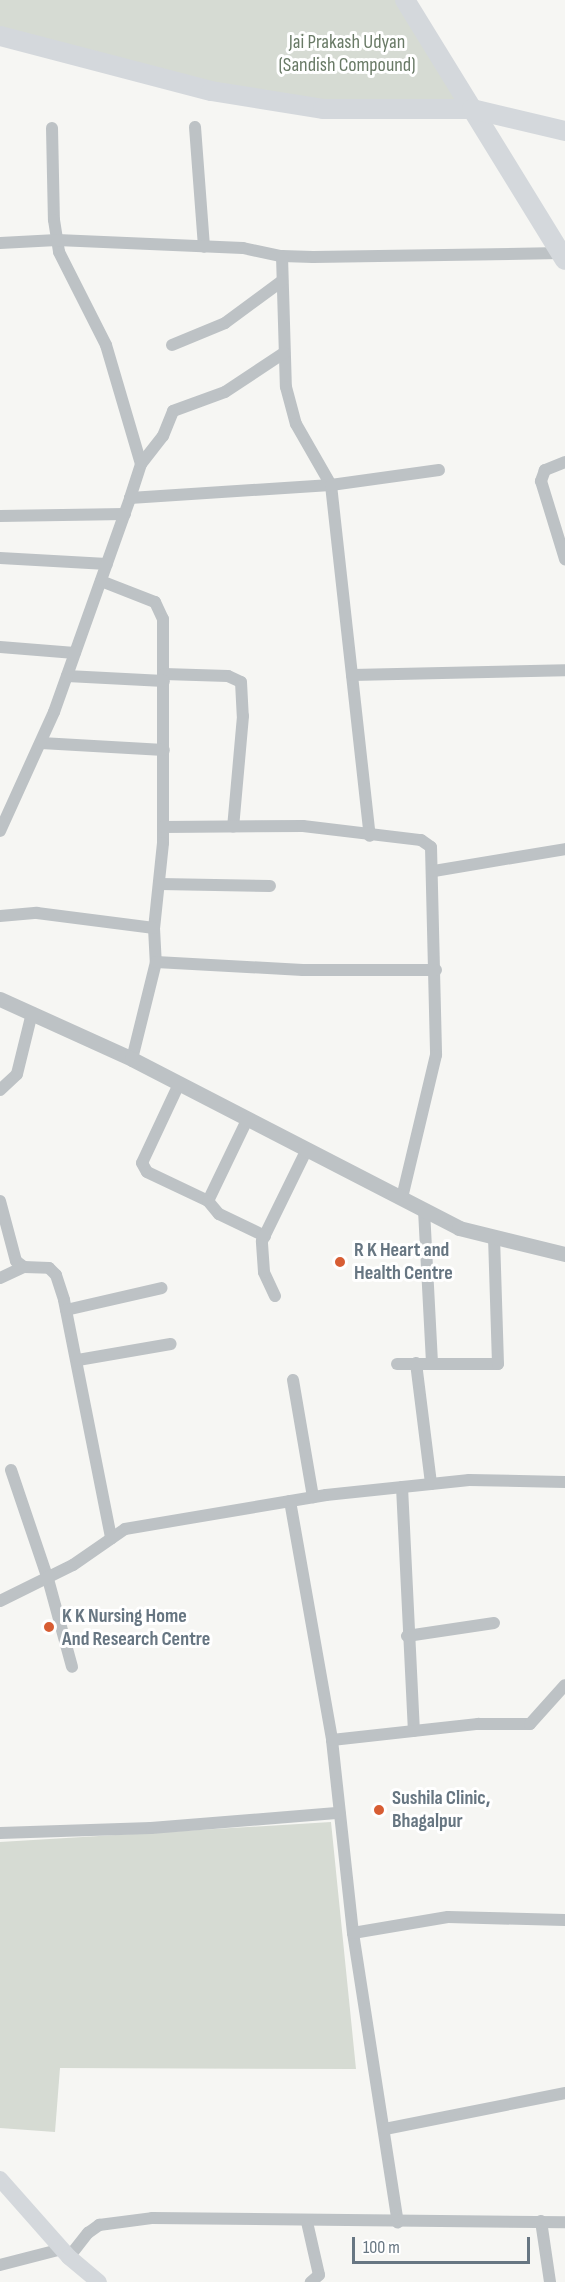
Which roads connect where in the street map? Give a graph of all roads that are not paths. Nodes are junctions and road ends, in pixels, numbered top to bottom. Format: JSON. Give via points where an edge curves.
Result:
{"nodes":[{"id":1,"x":405,"y":0,"type":"edge"},
{"id":2,"x":0,"y":36,"type":"edge"},
{"id":3,"x":472,"y":109,"type":"junction"},
{"id":4,"x":195,"y":127,"type":"dead end"},
{"id":5,"x":52,"y":128,"type":"dead end"},
{"id":6,"x":565,"y":131,"type":"edge"},
{"id":7,"x":57,"y":240,"type":"junction"},
{"id":8,"x":0,"y":243,"type":"edge"},
{"id":9,"x":204,"y":247,"type":"junction"},
{"id":10,"x":282,"y":256,"type":"junction"},
{"id":11,"x":563,"y":256,"type":"edge"},
{"id":12,"x":282,"y":281,"type":"junction"},
{"id":13,"x":172,"y":345,"type":"dead end"},
{"id":14,"x":284,"y":353,"type":"junction"},
{"id":15,"x":565,"y":462,"type":"edge"},
{"id":16,"x":141,"y":464,"type":"junction"},
{"id":17,"x":439,"y":470,"type":"dead end"},
{"id":18,"x":331,"y":485,"type":"junction"},
{"id":19,"x":130,"y":498,"type":"junction"},
{"id":20,"x":125,"y":513,"type":"junction"},
{"id":21,"x":0,"y":516,"type":"edge"},
{"id":22,"x":564,"y":555,"type":"edge"},
{"id":23,"x":0,"y":558,"type":"edge"},
{"id":24,"x":107,"y":564,"type":"junction"},
{"id":25,"x":101,"y":581,"type":"junction"},
{"id":26,"x":0,"y":647,"type":"edge"},
{"id":27,"x":75,"y":653,"type":"junction"},
{"id":28,"x":565,"y":670,"type":"edge"},
{"id":29,"x":352,"y":675,"type":"junction"},
{"id":30,"x":67,"y":676,"type":"junction"},
{"id":31,"x":164,"y":678,"type":"junction"},
{"id":32,"x":41,"y":742,"type":"junction"},
{"id":33,"x":164,"y":750,"type":"junction"},
{"id":34,"x":163,"y":827,"type":"junction"},
{"id":35,"x":233,"y":827,"type":"junction"},
{"id":36,"x":0,"y":831,"type":"edge"},
{"id":37,"x":370,"y":836,"type":"junction"},
{"id":38,"x":565,"y":849,"type":"edge"},
{"id":39,"x":434,"y":871,"type":"junction"},
{"id":40,"x":160,"y":884,"type":"junction"},
{"id":41,"x":270,"y":886,"type":"dead end"},
{"id":42,"x":0,"y":916,"type":"edge"},
{"id":43,"x":154,"y":928,"type":"junction"},
{"id":44,"x":156,"y":962,"type":"junction"},
{"id":45,"x":436,"y":970,"type":"junction"},
{"id":46,"x":0,"y":999,"type":"edge"},
{"id":47,"x":32,"y":1013,"type":"junction"},
{"id":48,"x":132,"y":1059,"type":"junction"},
{"id":49,"x":179,"y":1084,"type":"junction"},
{"id":50,"x":0,"y":1090,"type":"edge"},
{"id":51,"x":247,"y":1120,"type":"junction"},
{"id":52,"x":306,"y":1151,"type":"junction"},
{"id":53,"x":402,"y":1198,"type":"junction"},
{"id":54,"x":0,"y":1201,"type":"edge"},
{"id":55,"x":208,"y":1201,"type":"junction"},
{"id":56,"x":424,"y":1210,"type":"junction"},
{"id":57,"x":265,"y":1236,"type":"junction"},
{"id":58,"x":494,"y":1237,"type":"junction"},
{"id":59,"x":565,"y":1254,"type":"edge"},
{"id":60,"x":24,"y":1267,"type":"junction"},
{"id":61,"x":0,"y":1278,"type":"edge"},
{"id":62,"x":162,"y":1288,"type":"dead end"},
{"id":63,"x":275,"y":1296,"type":"dead end"},
{"id":64,"x":66,"y":1310,"type":"junction"},
{"id":65,"x":171,"y":1344,"type":"dead end"},
{"id":66,"x":78,"y":1360,"type":"junction"},
{"id":67,"x":397,"y":1364,"type":"dead end"},
{"id":68,"x":416,"y":1364,"type":"junction"},
{"id":69,"x":432,"y":1364,"type":"junction"},
{"id":70,"x":293,"y":1380,"type":"dead end"},
{"id":71,"x":11,"y":1470,"type":"dead end"},
{"id":72,"x":565,"y":1482,"type":"edge"},
{"id":73,"x":431,"y":1484,"type":"junction"},
{"id":74,"x":402,"y":1487,"type":"junction"},
{"id":75,"x":312,"y":1497,"type":"junction"},
{"id":76,"x":290,"y":1501,"type":"junction"},
{"id":77,"x":111,"y":1538,"type":"junction"},
{"id":78,"x":48,"y":1579,"type":"junction"},
{"id":79,"x":0,"y":1601,"type":"edge"},
{"id":80,"x":494,"y":1623,"type":"dead end"},
{"id":81,"x":407,"y":1636,"type":"junction"},
{"id":82,"x":72,"y":1667,"type":"dead end"},
{"id":83,"x":565,"y":1685,"type":"edge"},
{"id":84,"x":414,"y":1731,"type":"junction"},
{"id":85,"x":332,"y":1740,"type":"junction"},
{"id":86,"x":339,"y":1813,"type":"junction"},
{"id":87,"x":0,"y":1833,"type":"edge"},
{"id":88,"x":565,"y":1920,"type":"edge"},
{"id":89,"x":353,"y":1933,"type":"junction"},
{"id":90,"x":565,"y":2093,"type":"edge"},
{"id":91,"x":385,"y":2129,"type":"junction"},
{"id":92,"x":0,"y":2179,"type":"edge"},
{"id":93,"x":541,"y":2221,"type":"junction"},
{"id":94,"x":307,"y":2222,"type":"junction"},
{"id":95,"x":565,"y":2222,"type":"edge"},
{"id":96,"x":398,"y":2223,"type":"junction"},
{"id":97,"x":65,"y":2253,"type":"junction"},
{"id":98,"x":0,"y":2265,"type":"edge"},
{"id":99,"x":99,"y":2282,"type":"edge"},
{"id":100,"x":311,"y":2282,"type":"edge"},
{"id":101,"x":550,"y":2282,"type":"edge"}],
"edges":[{"from":1,"to":3,"type":"main road"},
{"from":2,"to":3,"type":"main road","via":[[211,92],[311,107]]},
{"from":3,"to":6,"type":"main road"},
{"from":3,"to":11,"type":"main road"},
{"from":4,"to":9,"type":"street"},
{"from":5,"to":7,"type":"street"},
{"from":7,"to":8,"type":"street"},
{"from":7,"to":9,"type":"street"},
{"from":7,"to":16,"type":"street","via":[[65,271],[106,345]]},
{"from":9,"to":10,"type":"street","via":[[243,248]]},
{"from":10,"to":11,"type":"street"},
{"from":10,"to":12,"type":"street"},
{"from":12,"to":13,"type":"street","via":[[225,323]]},
{"from":12,"to":14,"type":"street"},
{"from":14,"to":16,"type":"street","via":[[225,392],[173,411],[163,436]]},
{"from":14,"to":18,"type":"street","via":[[286,387],[296,424]]},
{"from":15,"to":22,"type":"street","via":[[545,470],[541,481]]},
{"from":16,"to":19,"type":"street"},
{"from":17,"to":18,"type":"street"},
{"from":18,"to":19,"type":"street"},
{"from":18,"to":29,"type":"street"},
{"from":19,"to":20,"type":"street"},
{"from":20,"to":21,"type":"street"},
{"from":20,"to":24,"type":"street"},
{"from":23,"to":24,"type":"street"},
{"from":24,"to":25,"type":"street"},
{"from":25,"to":27,"type":"street"},
{"from":25,"to":31,"type":"street","via":[[159,607],[163,619]]},
{"from":26,"to":27,"type":"street"},
{"from":27,"to":30,"type":"street"},
{"from":28,"to":29,"type":"street"},
{"from":29,"to":37,"type":"street"},
{"from":30,"to":31,"type":"street"},
{"from":30,"to":32,"type":"street"},
{"from":31,"to":33,"type":"street"},
{"from":31,"to":35,"type":"street","via":[[228,676],[241,682],[243,716]]},
{"from":32,"to":33,"type":"street"},
{"from":32,"to":36,"type":"street"},
{"from":33,"to":34,"type":"street"},
{"from":34,"to":35,"type":"street"},
{"from":34,"to":40,"type":"street"},
{"from":35,"to":37,"type":"street","via":[[303,826]]},
{"from":37,"to":39,"type":"street","via":[[426,842],[434,854]]},
{"from":38,"to":39,"type":"street"},
{"from":39,"to":45,"type":"street"},
{"from":40,"to":41,"type":"street"},
{"from":40,"to":43,"type":"street"},
{"from":42,"to":43,"type":"street","via":[[37,913]]},
{"from":43,"to":44,"type":"street"},
{"from":44,"to":45,"type":"street","via":[[303,970]]},
{"from":44,"to":48,"type":"street"},
{"from":45,"to":53,"type":"street","via":[[436,1055]]},
{"from":46,"to":47,"type":"street"},
{"from":47,"to":48,"type":"street"},
{"from":47,"to":50,"type":"street","via":[[17,1074]]},
{"from":48,"to":49,"type":"street"},
{"from":49,"to":51,"type":"street"},
{"from":49,"to":55,"type":"street","via":[[142,1163],[147,1172]]},
{"from":51,"to":52,"type":"street"},
{"from":51,"to":55,"type":"street"},
{"from":52,"to":53,"type":"street"},
{"from":52,"to":57,"type":"street"},
{"from":53,"to":56,"type":"street"},
{"from":54,"to":60,"type":"street","via":[[11,1252]]},
{"from":55,"to":57,"type":"street","via":[[219,1214]]},
{"from":56,"to":58,"type":"street","via":[[459,1228]]},
{"from":56,"to":69,"type":"street"},
{"from":57,"to":63,"type":"street","via":[[261,1257],[267,1284]]},
{"from":58,"to":59,"type":"street"},
{"from":58,"to":69,"type":"street","via":[[498,1364]]},
{"from":60,"to":61,"type":"street"},
{"from":60,"to":64,"type":"street","via":[[49,1268],[56,1275]]},
{"from":62,"to":64,"type":"street"},
{"from":64,"to":66,"type":"street"},
{"from":65,"to":66,"type":"street"},
{"from":66,"to":77,"type":"street"},
{"from":67,"to":68,"type":"street"},
{"from":68,"to":69,"type":"street"},
{"from":68,"to":73,"type":"street"},
{"from":70,"to":75,"type":"street"},
{"from":71,"to":78,"type":"street"},
{"from":72,"to":73,"type":"street","via":[[469,1480]]},
{"from":73,"to":74,"type":"street"},
{"from":74,"to":75,"type":"street"},
{"from":74,"to":81,"type":"street"},
{"from":75,"to":76,"type":"street"},
{"from":76,"to":77,"type":"street","via":[[126,1528]]},
{"from":76,"to":85,"type":"street"},
{"from":77,"to":78,"type":"street"},
{"from":78,"to":79,"type":"street"},
{"from":78,"to":82,"type":"street"},
{"from":80,"to":81,"type":"street"},
{"from":81,"to":84,"type":"street"},
{"from":83,"to":84,"type":"street","via":[[530,1724]]},
{"from":84,"to":85,"type":"street"},
{"from":85,"to":86,"type":"street"},
{"from":86,"to":87,"type":"street","via":[[151,1828]]},
{"from":86,"to":89,"type":"street"},
{"from":88,"to":89,"type":"street","via":[[448,1917]]},
{"from":89,"to":91,"type":"street"},
{"from":90,"to":91,"type":"street"},
{"from":91,"to":96,"type":"street"},
{"from":92,"to":97,"type":"main road"},
{"from":93,"to":95,"type":"street"},
{"from":93,"to":96,"type":"street"},
{"from":93,"to":101,"type":"street"},
{"from":94,"to":96,"type":"street"},
{"from":94,"to":97,"type":"street","via":[[152,2218],[116,2222],[88,2233]]},
{"from":94,"to":100,"type":"street","via":[[319,2275]]},
{"from":97,"to":98,"type":"street"},
{"from":97,"to":99,"type":"main road"}]}
